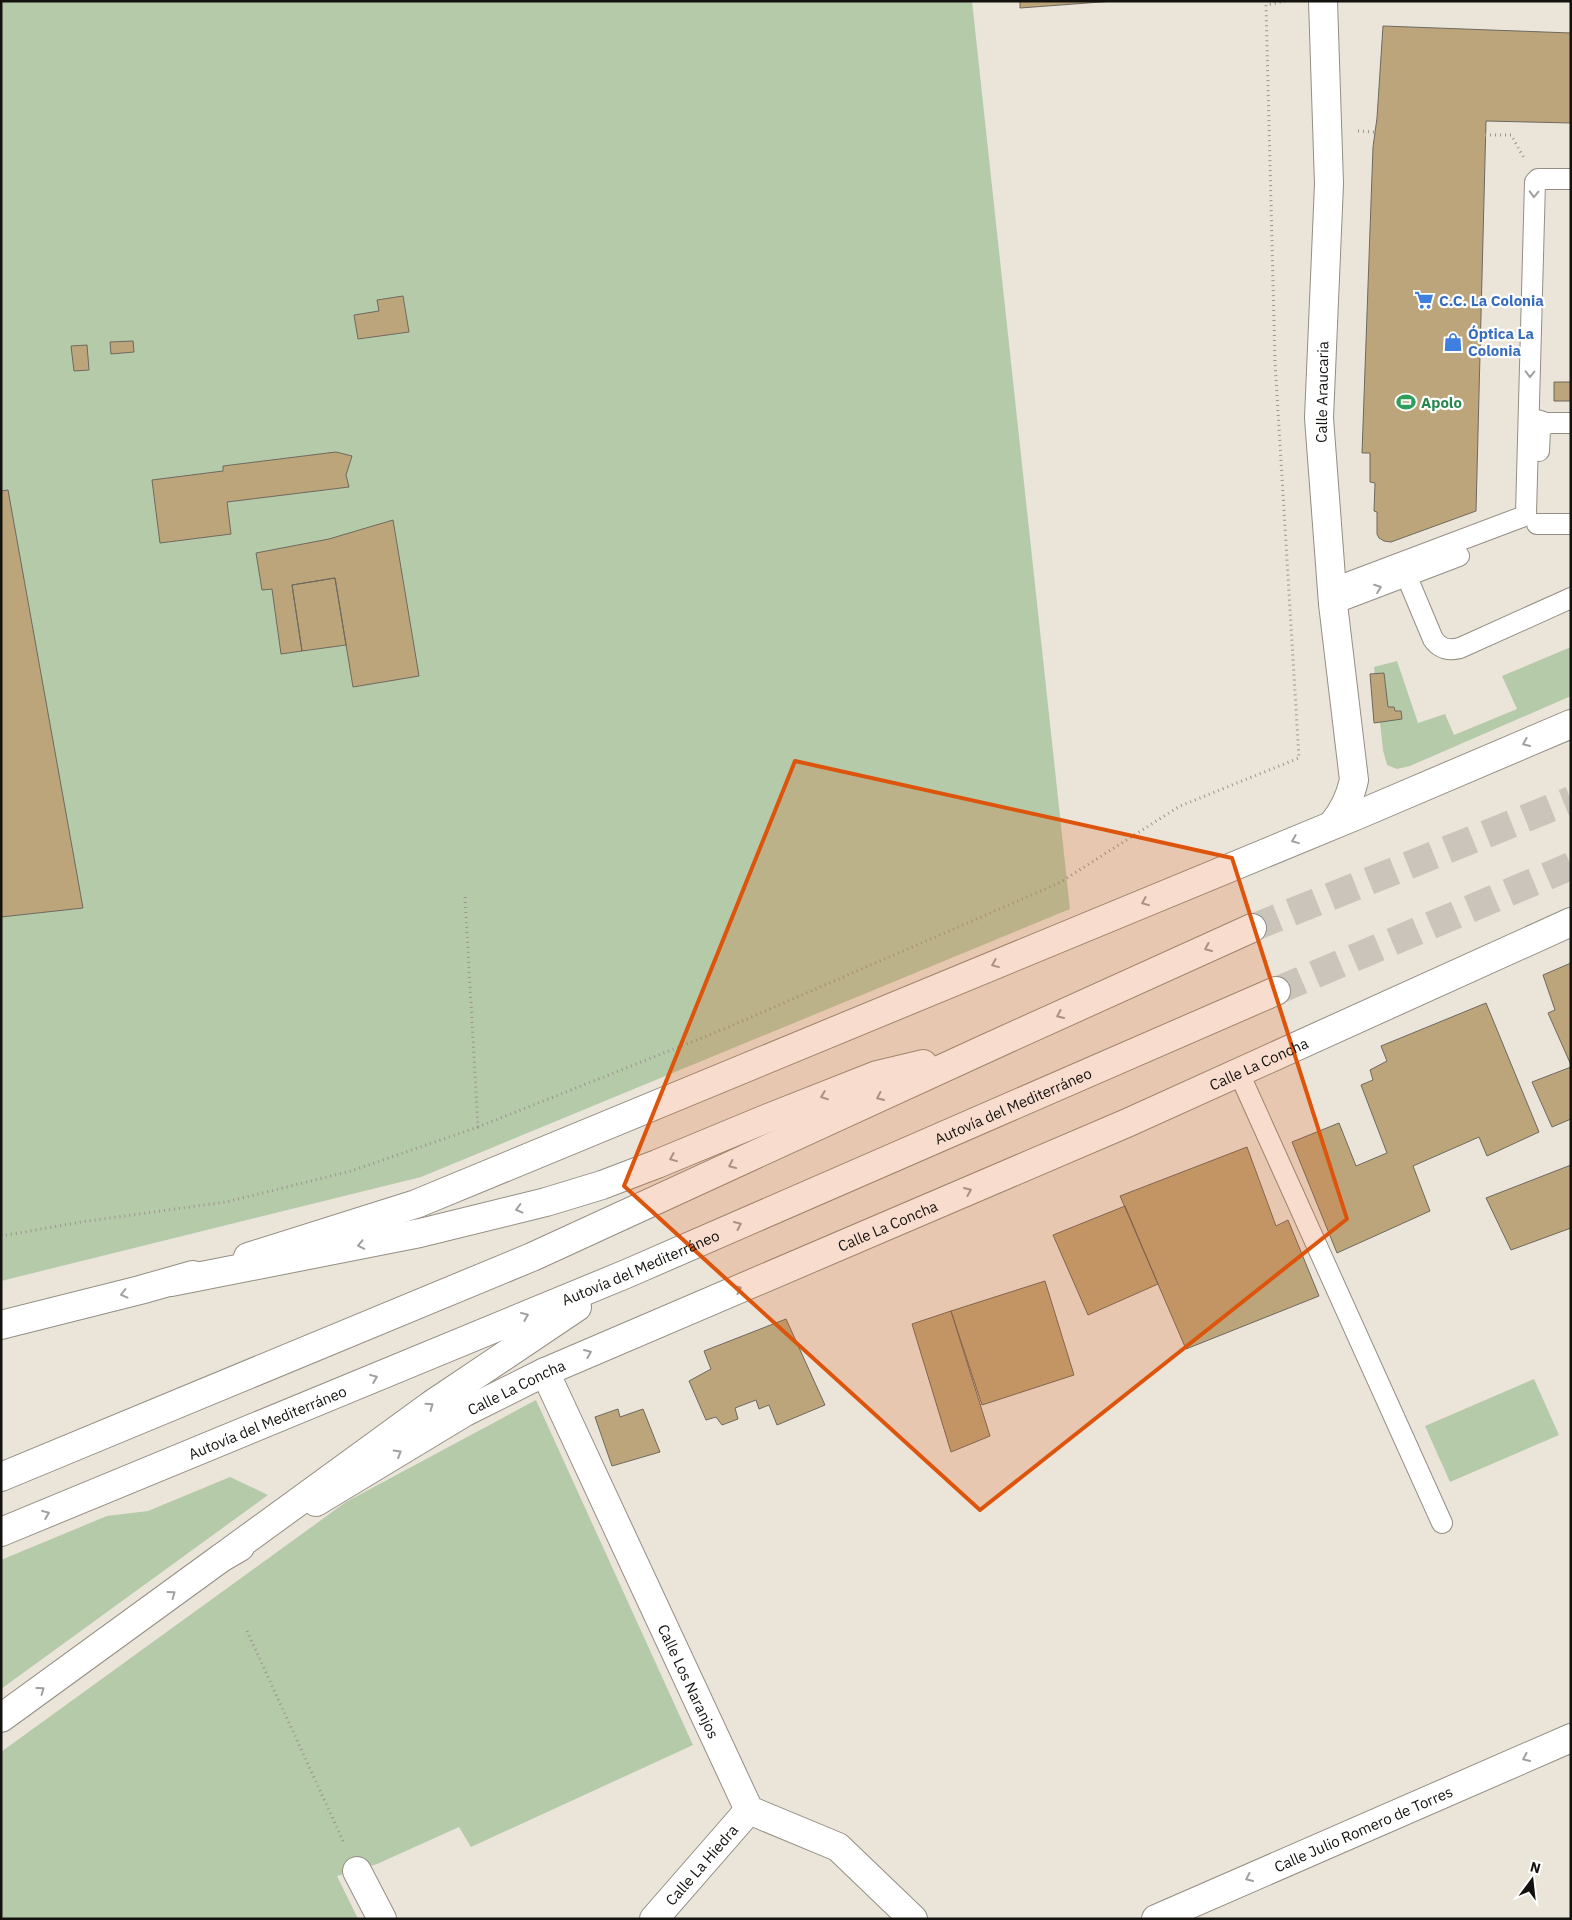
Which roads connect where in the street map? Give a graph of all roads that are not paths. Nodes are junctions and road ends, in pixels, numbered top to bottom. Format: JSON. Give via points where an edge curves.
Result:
{"nodes":[{"id":1,"x":1323,"y":1,"type":"edge"},
{"id":2,"x":1571,"y":179,"type":"edge"},
{"id":3,"x":1529,"y":409,"type":"junction"},
{"id":4,"x":1549,"y":423,"type":"junction"},
{"id":5,"x":1571,"y":423,"type":"edge"},
{"id":6,"x":1537,"y":524,"type":"junction"},
{"id":7,"x":1571,"y":524,"type":"edge"},
{"id":8,"x":1407,"y":577,"type":"junction"},
{"id":9,"x":1332,"y":596,"type":"junction"},
{"id":10,"x":1571,"y":598,"type":"edge"},
{"id":11,"x":1571,"y":724,"type":"edge"},
{"id":12,"x":1354,"y":780,"type":"junction"},
{"id":13,"x":1402,"y":795,"type":"junction"},
{"id":14,"x":1332,"y":825,"type":"junction"},
{"id":15,"x":1571,"y":922,"type":"edge"},
{"id":16,"x":1252,"y":928,"type":"tunnel mouth"},
{"id":17,"x":1276,"y":991,"type":"tunnel mouth"},
{"id":18,"x":987,"y":1048,"type":"junction"},
{"id":19,"x":1239,"y":1072,"type":"junction"},
{"id":20,"x":626,"y":1274,"type":"junction"},
{"id":21,"x":171,"y":1282,"type":"junction"},
{"id":22,"x":1,"y":1325,"type":"edge"},
{"id":23,"x":544,"y":1372,"type":"junction"},
{"id":24,"x":1,"y":1477,"type":"edge"},
{"id":25,"x":1442,"y":1524,"type":"dead end"},
{"id":26,"x":1,"y":1532,"type":"edge"},
{"id":27,"x":221,"y":1558,"type":"junction"},
{"id":28,"x":1,"y":1718,"type":"edge"},
{"id":29,"x":1571,"y":1738,"type":"edge"},
{"id":30,"x":749,"y":1810,"type":"junction"},
{"id":31,"x":357,"y":1871,"type":"road end"},
{"id":32,"x":382,"y":1919,"type":"edge"},
{"id":33,"x":654,"y":1919,"type":"edge"},
{"id":34,"x":913,"y":1919,"type":"edge"},
{"id":35,"x":1156,"y":1919,"type":"edge"}],
"edges":[{"from":1,"to":9,"type":"main road","name":"Calle Araucaria","via":[[1329,184],[1319,418]]},
{"from":2,"to":3,"type":"lane","one_way":true,"via":[[1535,182]]},
{"from":3,"to":4,"type":"lane","via":[[1537,420]]},
{"from":3,"to":9,"type":"lane","via":[[1526,514]]},
{"from":4,"to":5,"type":"lane"},
{"from":4,"to":6,"type":"lane","via":[[1541,426],[1539,433]]},
{"from":6,"to":7,"type":"lane"},
{"from":6,"to":8,"type":"lane"},
{"from":9,"to":8,"type":"lane","one_way":true},
{"from":8,"to":10,"type":"lane","via":[[1433,639],[1446,650],[1460,648]]},
{"from":9,"to":12,"type":"main road","name":"Calle Araucaria"},
{"from":11,"to":13,"type":"main road","one_way":true},
{"from":12,"to":13,"type":"main road","via":[[1375,794]]},
{"from":12,"to":14,"type":"main road","name":"Calle Araucaria","via":[[1350,796]]},
{"from":13,"to":14,"type":"main road"},
{"from":14,"to":21,"type":"main road","one_way":true,"via":[[416,1204]]},
{"from":15,"to":19,"type":"main road","name":"Calle La Concha"},
{"from":16,"to":18,"type":"main road","one_way":true},
{"from":20,"to":17,"type":"main road","name":"Autovía del Mediterráneo","one_way":true},
{"from":18,"to":21,"type":"main road","one_way":true,"via":[[877,1075],[657,1164],[546,1202],[420,1233]]},
{"from":18,"to":24,"type":"main road","one_way":true,"via":[[532,1257]]},
{"from":23,"to":19,"type":"main road","name":"Calle La Concha","one_way":true,"via":[[1118,1127]]},
{"from":19,"to":25,"type":"lane"},
{"from":26,"to":20,"type":"main road","name":"Autovía del Mediterráneo","one_way":true},
{"from":27,"to":20,"type":"main road","one_way":true,"via":[[431,1405]]},
{"from":21,"to":22,"type":"main road","one_way":true},
{"from":27,"to":23,"type":"main road","name":"Calle La Concha","one_way":true,"via":[[465,1412]]},
{"from":23,"to":30,"type":"main road","name":"Calle Los Naranjos"},
{"from":28,"to":27,"type":"main road","one_way":true},
{"from":29,"to":35,"type":"main road","name":"Calle Julio Romero de Torres","one_way":true},
{"from":30,"to":33,"type":"main road","name":"Calle La Hiedra"},
{"from":30,"to":34,"type":"main road","via":[[838,1847]]},
{"from":31,"to":32,"type":"main road"}]}
